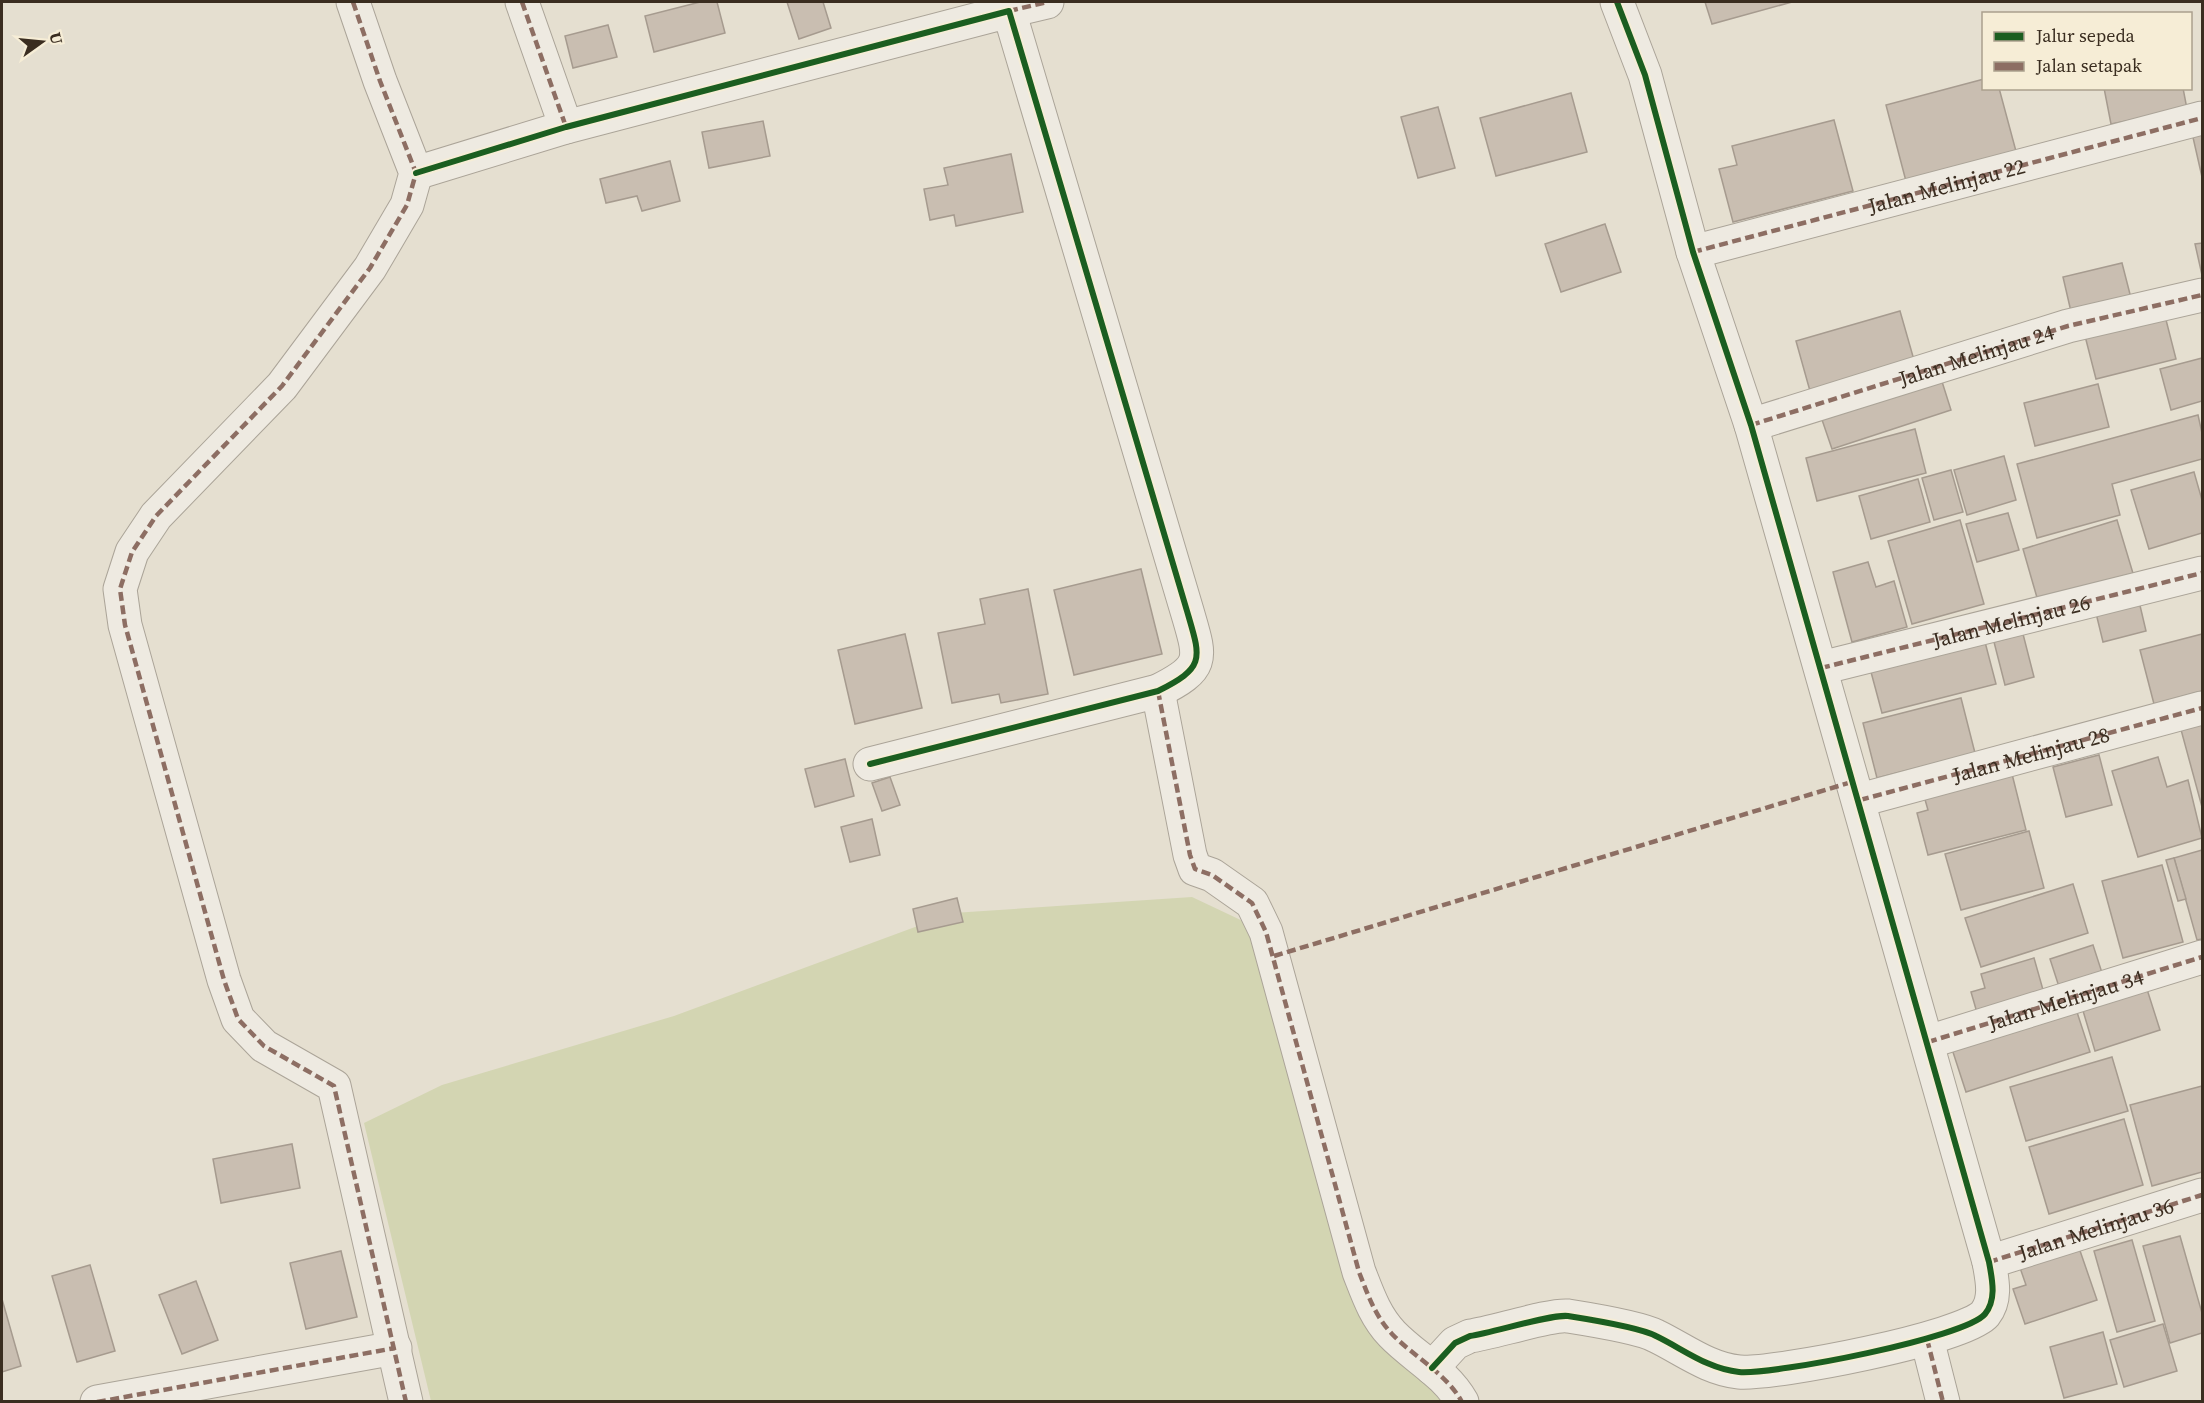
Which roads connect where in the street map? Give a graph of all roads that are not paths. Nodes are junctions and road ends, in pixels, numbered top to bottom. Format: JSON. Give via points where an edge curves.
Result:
{"nodes":[{"id":1,"x":353,"y":2,"type":"edge"},
{"id":2,"x":522,"y":2,"type":"edge"},
{"id":3,"x":1047,"y":2,"type":"edge"},
{"id":4,"x":1617,"y":2,"type":"edge"},
{"id":5,"x":1008,"y":11,"type":"junction"},
{"id":6,"x":2202,"y":118,"type":"edge"},
{"id":7,"x":566,"y":127,"type":"junction"},
{"id":8,"x":416,"y":173,"type":"junction"},
{"id":9,"x":1693,"y":252,"type":"junction"},
{"id":10,"x":2202,"y":295,"type":"edge"},
{"id":11,"x":1751,"y":425,"type":"junction"},
{"id":12,"x":2202,"y":573,"type":"edge"},
{"id":13,"x":1821,"y":668,"type":"junction"},
{"id":14,"x":1158,"y":691,"type":"junction"},
{"id":15,"x":2202,"y":708,"type":"edge"},
{"id":16,"x":870,"y":764,"type":"dead end"},
{"id":17,"x":1860,"y":800,"type":"junction"},
{"id":18,"x":2202,"y":957,"type":"edge"},
{"id":19,"x":1928,"y":1042,"type":"junction"},
{"id":20,"x":2202,"y":1195,"type":"edge"},
{"id":21,"x":1989,"y":1262,"type":"junction"},
{"id":22,"x":1927,"y":1339,"type":"junction"},
{"id":23,"x":395,"y":1348,"type":"junction"},
{"id":24,"x":1432,"y":1368,"type":"junction"},
{"id":25,"x":97,"y":1401,"type":"edge"},
{"id":26,"x":406,"y":1401,"type":"edge"},
{"id":27,"x":1462,"y":1401,"type":"edge"},
{"id":28,"x":1943,"y":1401,"type":"edge"}],
"edges":[{"from":1,"to":8,"type":"street"},
{"from":2,"to":7,"type":"street"},
{"from":3,"to":5,"type":"street"},
{"from":4,"to":9,"type":"street","via":[[1645,75]]},
{"from":5,"to":7,"type":"street"},
{"from":5,"to":14,"type":"street","via":[[1195,640],[1195,668]]},
{"from":6,"to":9,"type":"street","name":"Jalan Melinjau 22"},
{"from":7,"to":8,"type":"street"},
{"from":8,"to":23,"type":"street","via":[[407,205],[370,268],[282,386],[156,516],[132,552],[120,589],[125,625],[238,1019],[264,1046],[334,1086]]},
{"from":9,"to":11,"type":"street"},
{"from":10,"to":11,"type":"street","name":"Jalan Melinjau 24","via":[[2068,326]]},
{"from":11,"to":13,"type":"street"},
{"from":12,"to":13,"type":"street","name":"Jalan Melinjau 26"},
{"from":13,"to":17,"type":"street"},
{"from":14,"to":16,"type":"street"},
{"from":14,"to":24,"type":"street","via":[[1190,855],[1195,869],[1212,875],[1252,903],[1262,922],[1371,1304],[1392,1334]]},
{"from":15,"to":17,"type":"street","name":"Jalan Melinjau 28"},
{"from":17,"to":19,"type":"street"},
{"from":18,"to":19,"type":"street","name":"Jalan Melinjau 34"},
{"from":19,"to":21,"type":"street"},
{"from":20,"to":21,"type":"street","name":"Jalan Melinjau 36"},
{"from":21,"to":22,"type":"street","via":[[1991,1303],[1983,1316]]},
{"from":22,"to":24,"type":"street","via":[[1766,1372],[1738,1372],[1697,1359],[1654,1334],[1564,1315],[1470,1336],[1455,1343]]},
{"from":22,"to":28,"type":"street"},
{"from":23,"to":25,"type":"street"},
{"from":23,"to":26,"type":"street"},
{"from":24,"to":27,"type":"street"}]}
